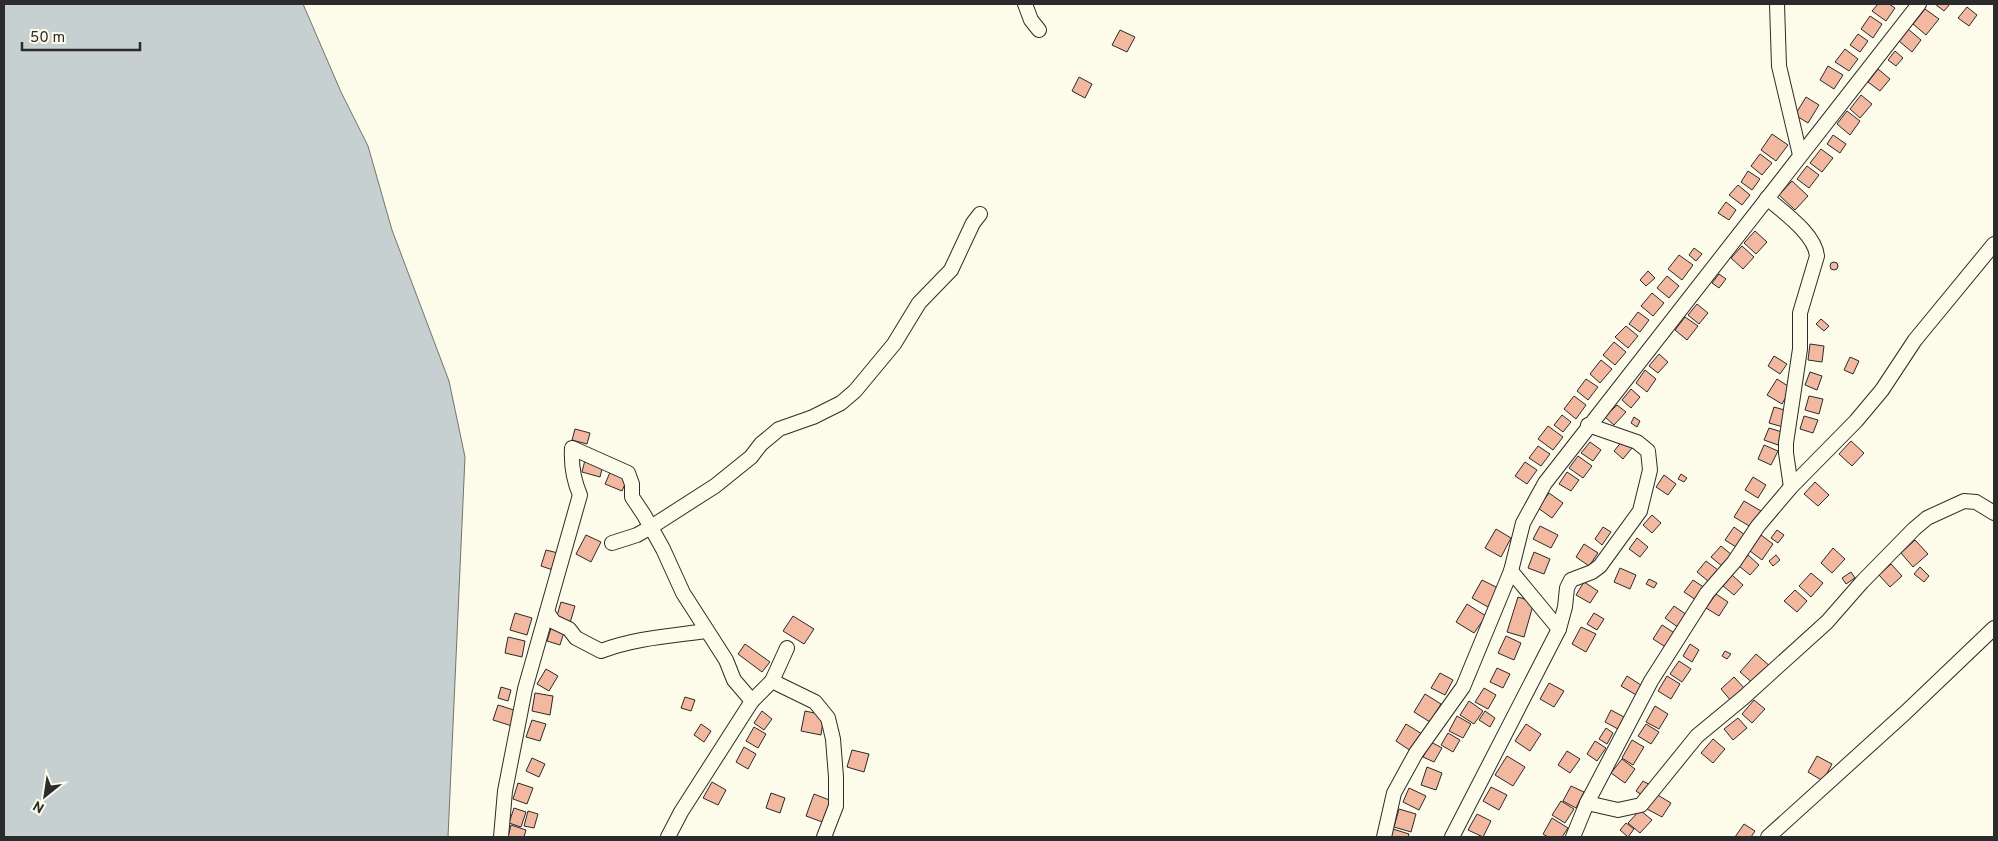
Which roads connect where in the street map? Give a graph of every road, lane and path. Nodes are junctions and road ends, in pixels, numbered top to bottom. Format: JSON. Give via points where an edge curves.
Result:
{"nodes":[{"id":1,"x":1025,"y":4,"type":"edge"},
{"id":2,"x":1777,"y":4,"type":"edge"},
{"id":3,"x":1919,"y":4,"type":"edge"},
{"id":4,"x":1039,"y":30,"type":"dead end"},
{"id":5,"x":1800,"y":155,"type":"junction"},
{"id":6,"x":1767,"y":198,"type":"junction"},
{"id":7,"x":980,"y":214,"type":"dead end"},
{"id":8,"x":1994,"y":244,"type":"edge"},
{"id":9,"x":1588,"y":425,"type":"junction"},
{"id":10,"x":1791,"y":487,"type":"junction"},
{"id":11,"x":1994,"y":513,"type":"edge"},
{"id":12,"x":651,"y":528,"type":"junction"},
{"id":13,"x":612,"y":543,"type":"dead end"},
{"id":14,"x":1511,"y":571,"type":"junction"},
{"id":15,"x":547,"y":612,"type":"junction"},
{"id":16,"x":1994,"y":628,"type":"edge"},
{"id":17,"x":1559,"y":629,"type":"junction"},
{"id":18,"x":706,"y":631,"type":"junction"},
{"id":19,"x":787,"y":648,"type":"dead end"},
{"id":20,"x":772,"y":681,"type":"junction"},
{"id":21,"x":752,"y":701,"type":"junction"},
{"id":22,"x":1587,"y":803,"type":"junction"},
{"id":23,"x":500,"y":837,"type":"edge"},
{"id":24,"x":668,"y":837,"type":"edge"},
{"id":25,"x":824,"y":837,"type":"edge"},
{"id":26,"x":1384,"y":837,"type":"edge"},
{"id":27,"x":1452,"y":837,"type":"edge"},
{"id":28,"x":1573,"y":837,"type":"edge"},
{"id":29,"x":1768,"y":837,"type":"edge"}],
"edges":[{"from":1,"to":4,"type":"street"},
{"from":2,"to":5,"type":"street","via":[[1779,66]]},
{"from":3,"to":5,"type":"street"},
{"from":5,"to":6,"type":"street"},
{"from":6,"to":9,"type":"street"},
{"from":6,"to":10,"type":"street","via":[[1811,238],[1817,256],[1800,313],[1800,349],[1786,443]]},
{"from":7,"to":12,"type":"street","via":[[951,270],[919,303],[894,344],[855,391],[841,403],[813,417],[779,429],[732,473]]},
{"from":8,"to":10,"type":"street","via":[[1916,340],[1882,390]]},
{"from":9,"to":14,"type":"street","via":[[1544,483],[1523,523]]},
{"from":9,"to":17,"type":"street","via":[[1643,446],[1648,451],[1650,470],[1640,510],[1600,566],[1571,580]]},
{"from":10,"to":22,"type":"street","via":[[1707,593],[1651,681]]},
{"from":11,"to":22,"type":"street","via":[[1976,502],[1964,501],[1927,518],[1827,622],[1697,736],[1641,805],[1618,810]]},
{"from":12,"to":13,"type":"street"},
{"from":12,"to":15,"type":"street","via":[[632,497],[628,473],[572,448],[571,464],[580,495]]},
{"from":12,"to":18,"type":"street"},
{"from":14,"to":17,"type":"street"},
{"from":14,"to":26,"type":"street","via":[[1463,687],[1416,753],[1394,793]]},
{"from":15,"to":18,"type":"street","via":[[554,622],[569,629],[576,638],[601,651],[645,638]]},
{"from":15,"to":23,"type":"street","via":[[525,689]]},
{"from":16,"to":29,"type":"street"},
{"from":17,"to":27,"type":"street"},
{"from":18,"to":21,"type":"street","via":[[726,660],[734,680]]},
{"from":19,"to":20,"type":"street"},
{"from":20,"to":21,"type":"street"},
{"from":20,"to":25,"type":"street","via":[[815,702],[828,718],[833,739],[836,806]]},
{"from":21,"to":24,"type":"street"},
{"from":22,"to":28,"type":"street"}]}
